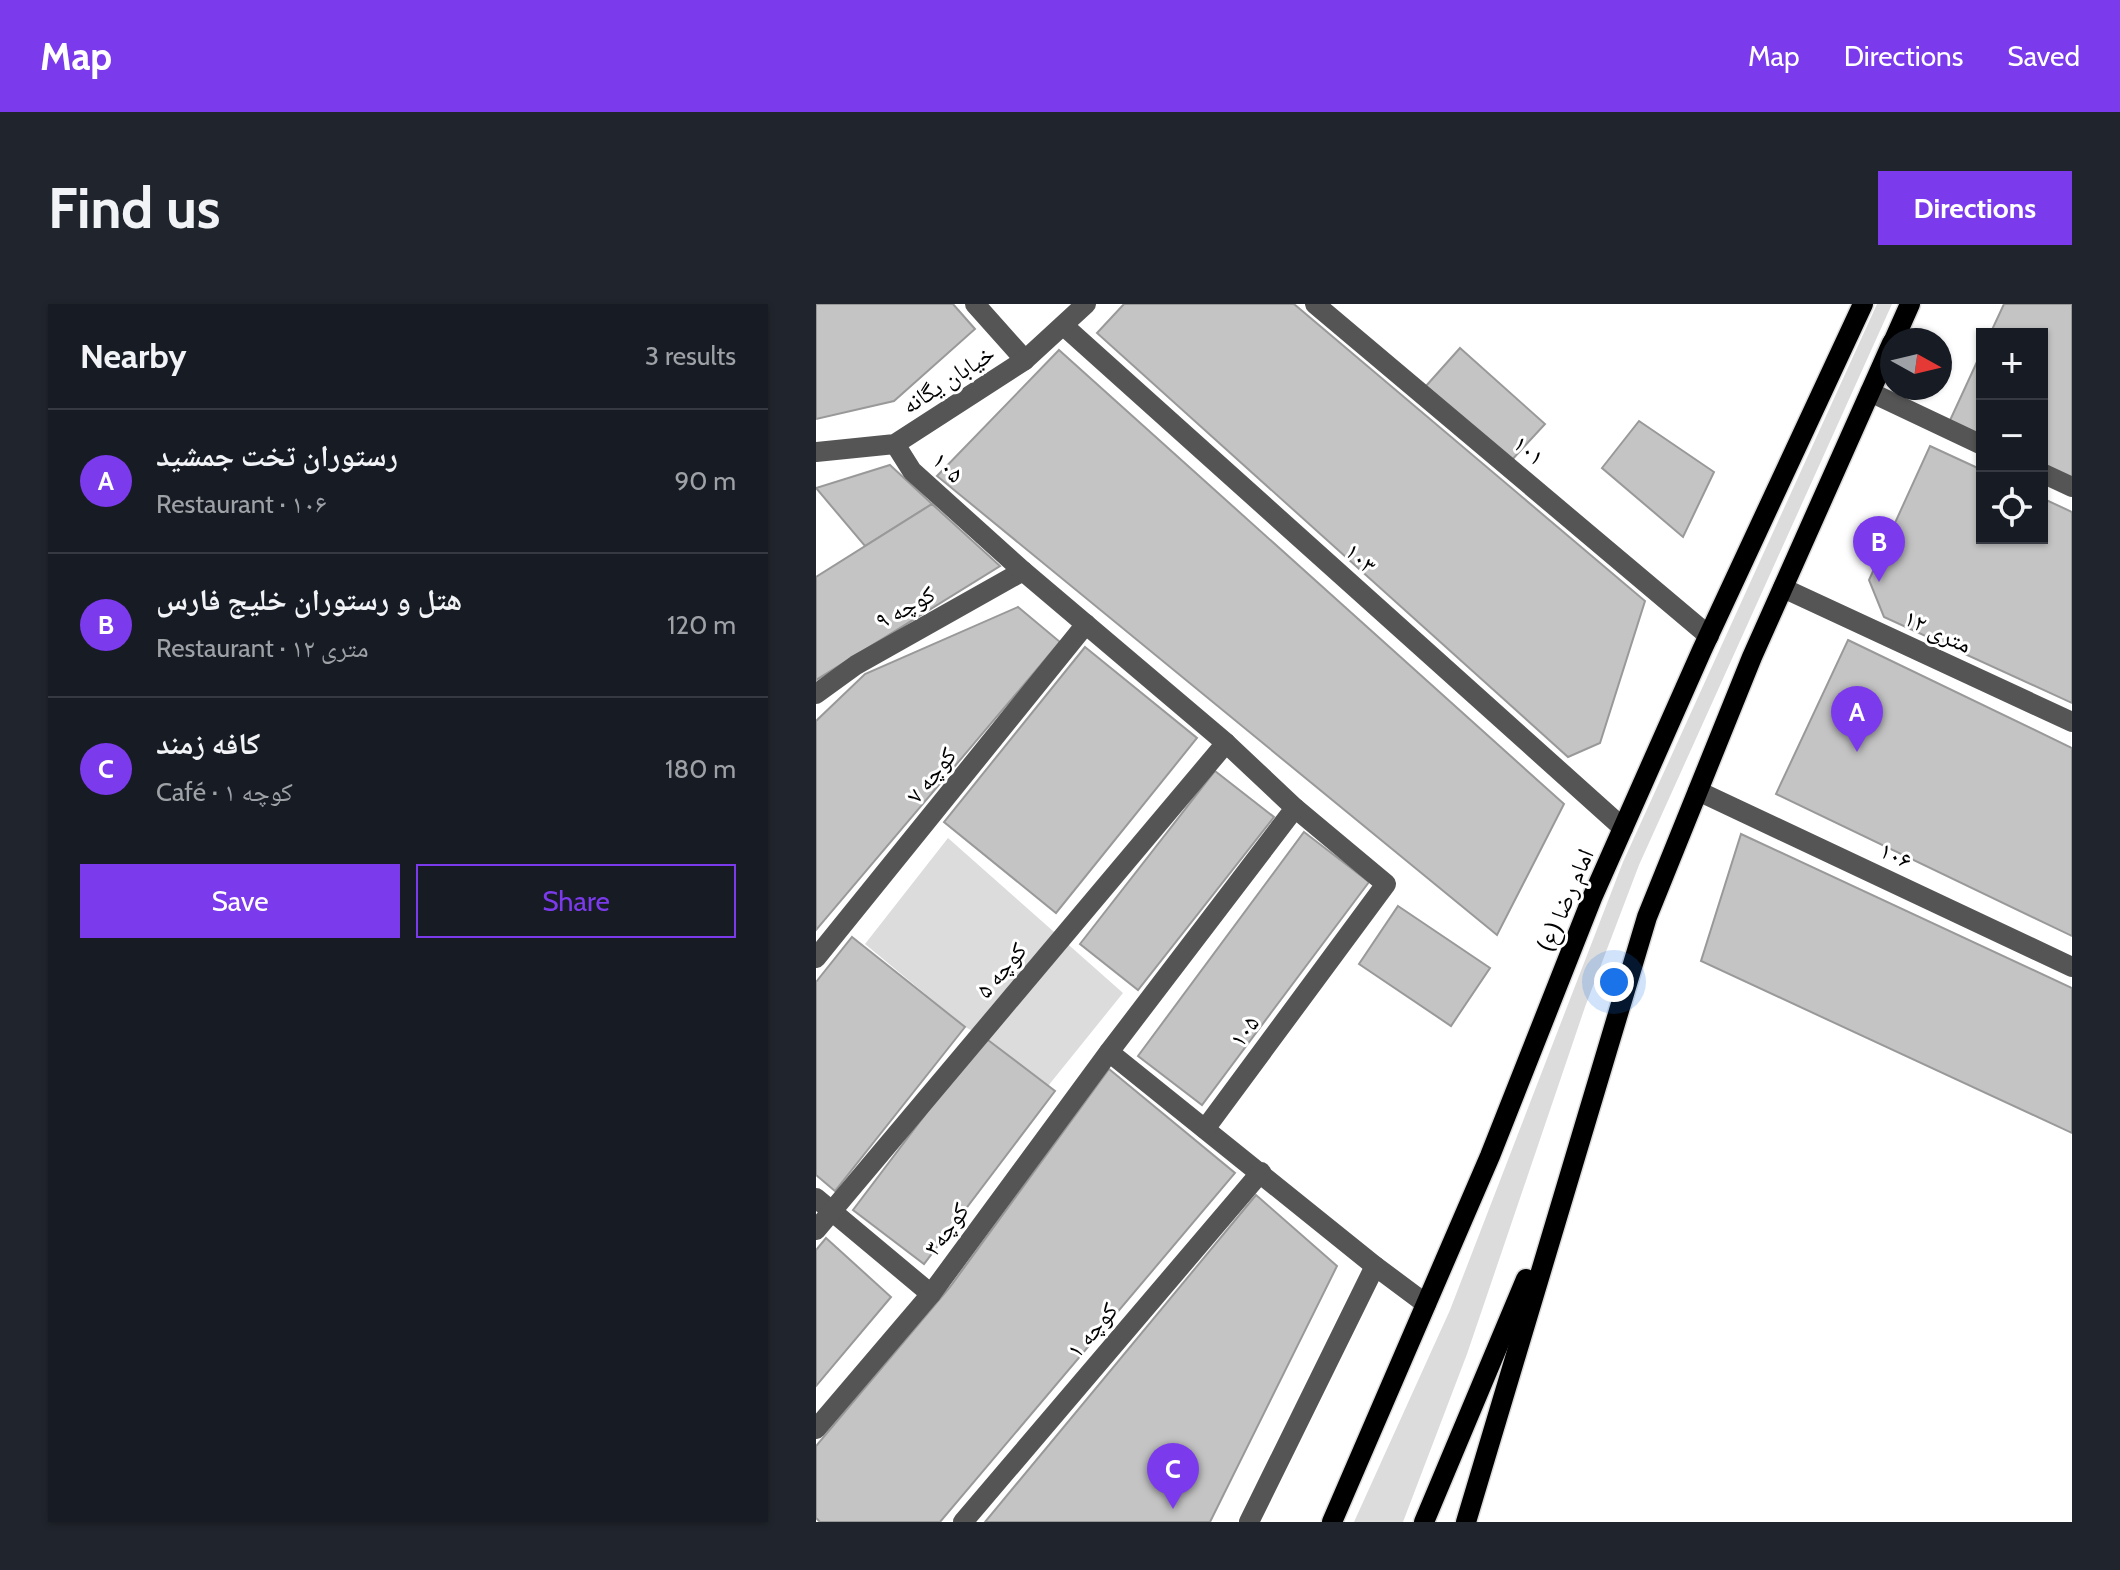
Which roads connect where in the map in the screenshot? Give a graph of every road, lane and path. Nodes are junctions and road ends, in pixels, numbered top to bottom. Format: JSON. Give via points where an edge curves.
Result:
{"nodes":[{"id":1,"x":975,"y":304,"type":"edge"},
{"id":2,"x":1086,"y":304,"type":"edge"},
{"id":3,"x":1315,"y":304,"type":"edge"},
{"id":4,"x":1863,"y":304,"type":"edge"},
{"id":5,"x":1910,"y":304,"type":"edge"},
{"id":6,"x":1064,"y":326,"type":"junction"},
{"id":7,"x":1899,"y":328,"type":"edge"},
{"id":8,"x":1025,"y":360,"type":"junction"},
{"id":9,"x":1880,"y":370,"type":"edge"},
{"id":10,"x":1870,"y":392,"type":"junction"},
{"id":11,"x":1976,"y":442,"type":"edge"},
{"id":12,"x":895,"y":444,"type":"junction"},
{"id":13,"x":816,"y":452,"type":"edge"},
{"id":14,"x":2048,"y":476,"type":"edge"},
{"id":15,"x":2072,"y":487,"type":"edge"},
{"id":16,"x":1023,"y":571,"type":"junction"},
{"id":17,"x":1783,"y":588,"type":"junction"},
{"id":18,"x":1086,"y":624,"type":"junction"},
{"id":19,"x":1709,"y":636,"type":"junction"},
{"id":20,"x":816,"y":694,"type":"edge"},
{"id":21,"x":2072,"y":722,"type":"edge"},
{"id":22,"x":1226,"y":743,"type":"junction"},
{"id":23,"x":1698,"y":791,"type":"junction"},
{"id":24,"x":1295,"y":808,"type":"junction"},
{"id":25,"x":1623,"y":828,"type":"junction"},
{"id":26,"x":816,"y":958,"type":"edge"},
{"id":27,"x":2072,"y":967,"type":"edge"},
{"id":28,"x":1109,"y":1052,"type":"junction"},
{"id":29,"x":1205,"y":1129,"type":"junction"},
{"id":30,"x":1261,"y":1172,"type":"junction"},
{"id":31,"x":1565,"y":1186,"type":"junction"},
{"id":32,"x":824,"y":1205,"type":"edge"},
{"id":33,"x":816,"y":1230,"type":"edge"},
{"id":34,"x":1375,"y":1266,"type":"junction"},
{"id":35,"x":931,"y":1294,"type":"junction"},
{"id":36,"x":1426,"y":1304,"type":"junction"},
{"id":37,"x":816,"y":1429,"type":"edge"},
{"id":38,"x":963,"y":1522,"type":"edge"},
{"id":39,"x":1249,"y":1522,"type":"edge"},
{"id":40,"x":1332,"y":1522,"type":"edge"},
{"id":41,"x":1424,"y":1522,"type":"edge"},
{"id":42,"x":1466,"y":1522,"type":"edge"}],
"edges":[{"from":1,"to":8,"type":"street"},
{"from":2,"to":6,"type":"street","name":"خیابان یگانه"},
{"from":3,"to":19,"type":"street","name":"۱۰۱"},
{"from":4,"to":19,"type":"main road","name":"امام رضا (ع)"},
{"from":5,"to":7,"type":"main road"},
{"from":6,"to":8,"type":"street","name":"خیابان یگانه"},
{"from":6,"to":25,"type":"street","name":"۱۰۳"},
{"from":8,"to":12,"type":"street","name":"خیابان یگانه"},
{"from":9,"to":10,"type":"main road"},
{"from":10,"to":11,"type":"street"},
{"from":10,"to":17,"type":"main road"},
{"from":12,"to":13,"type":"street","name":"خیابان یگانه"},
{"from":12,"to":16,"type":"street","name":"۱۰۵","via":[[912,471]]},
{"from":14,"to":15,"type":"street"},
{"from":16,"to":18,"type":"street","name":"۱۰۵"},
{"from":16,"to":20,"type":"street","name":"کوچه ۹","via":[[856,665]]},
{"from":17,"to":21,"type":"street","name":"۱۲ متری"},
{"from":17,"to":23,"type":"main road"},
{"from":18,"to":22,"type":"street","name":"۱۰۵"},
{"from":18,"to":26,"type":"street","name":"کوچه ۷"},
{"from":19,"to":25,"type":"main road","name":"امام رضا (ع)"},
{"from":22,"to":24,"type":"street","name":"۱۰۵"},
{"from":22,"to":32,"type":"street","name":"کوچه ۵"},
{"from":23,"to":27,"type":"street","name":"۱۰۶"},
{"from":23,"to":31,"type":"main road","via":[[1647,917]]},
{"from":24,"to":28,"type":"street"},
{"from":24,"to":29,"type":"street","name":"۱۰۵","via":[[1386,884]]},
{"from":25,"to":36,"type":"main road","name":"امام رضا (ع)"},
{"from":28,"to":29,"type":"street"},
{"from":28,"to":35,"type":"street","name":"کوچه۳"},
{"from":29,"to":30,"type":"street"},
{"from":30,"to":34,"type":"street"},
{"from":30,"to":38,"type":"street","name":"کوچه ۱"},
{"from":31,"to":41,"type":"main road"},
{"from":31,"to":42,"type":"main road"},
{"from":32,"to":33,"type":"street","name":"کوچه ۵"},
{"from":32,"to":35,"type":"street"},
{"from":34,"to":36,"type":"street"},
{"from":34,"to":39,"type":"street"},
{"from":35,"to":37,"type":"street","name":"کوچه۳"},
{"from":36,"to":40,"type":"main road","name":"امام رضا (ع)"}]}
